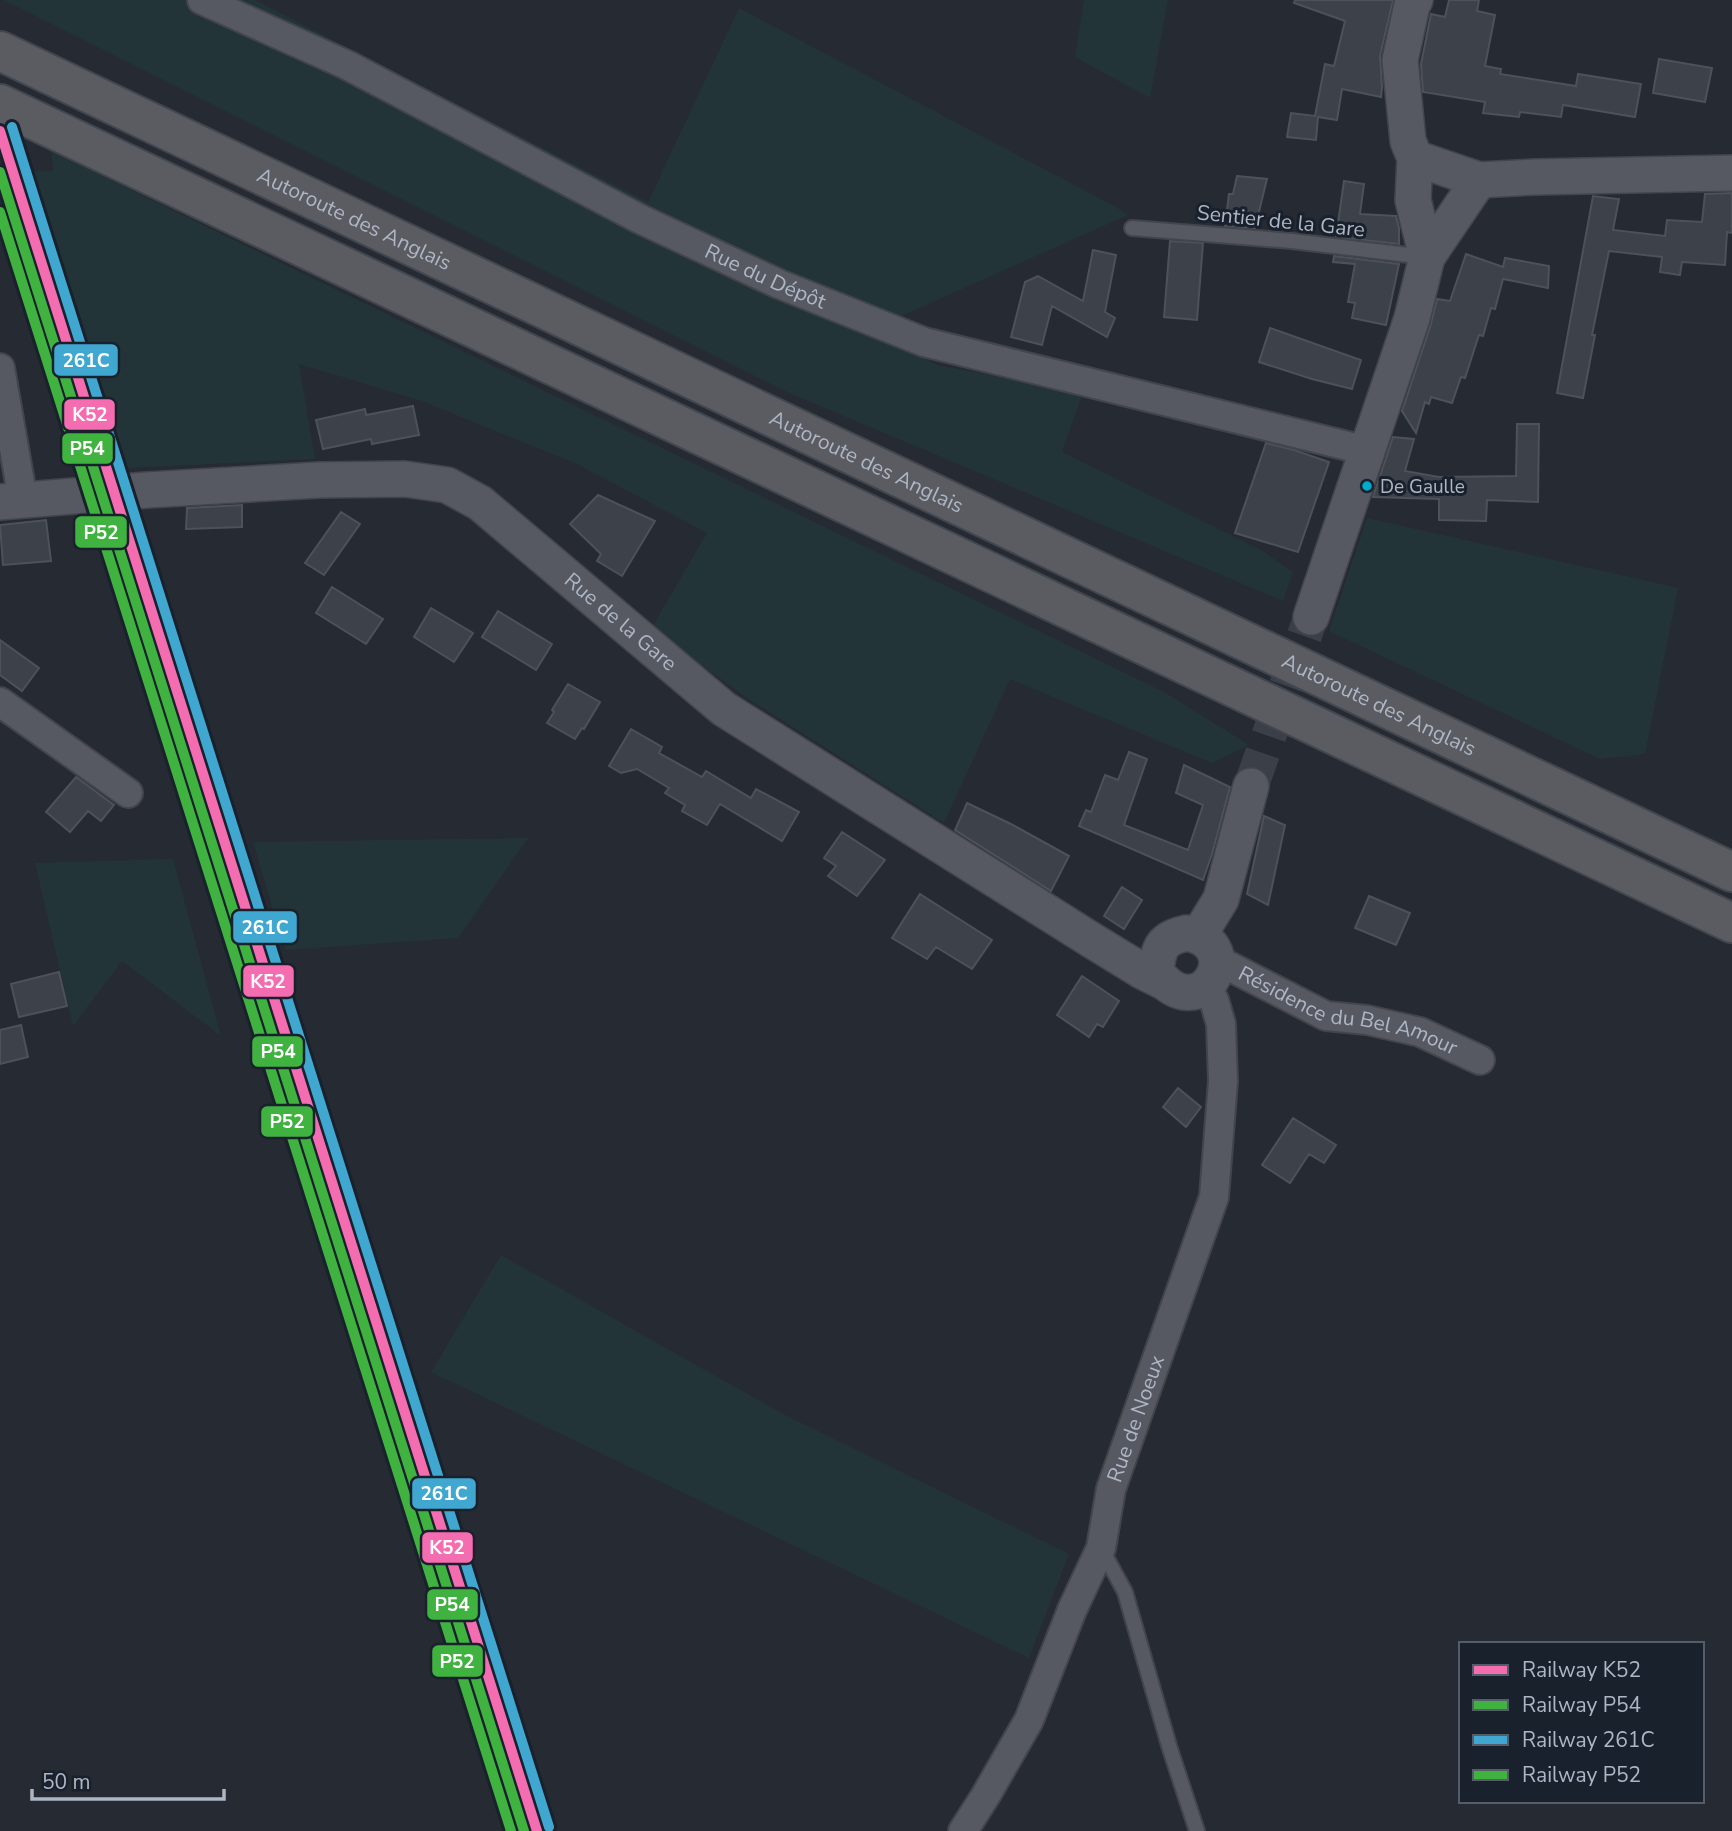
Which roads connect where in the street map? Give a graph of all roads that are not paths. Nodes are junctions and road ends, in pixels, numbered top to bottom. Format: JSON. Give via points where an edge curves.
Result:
{"nodes":[{"id":1,"x":202,"y":0,"type":"edge"},
{"id":2,"x":1415,"y":0,"type":"edge"},
{"id":3,"x":3,"y":52,"type":"edge"},
{"id":4,"x":13,"y":110,"type":"edge"},
{"id":5,"x":1415,"y":158,"type":"junction"},
{"id":6,"x":1732,"y":173,"type":"edge"},
{"id":7,"x":1479,"y":180,"type":"junction"},
{"id":8,"x":1132,"y":228,"type":"dead end"},
{"id":9,"x":1427,"y":257,"type":"junction"},
{"id":10,"x":0,"y":368,"type":"edge"},
{"id":11,"x":1368,"y":451,"type":"junction"},
{"id":12,"x":12,"y":501,"type":"edge"},
{"id":13,"x":1311,"y":617,"type":"tunnel mouth"},
{"id":14,"x":0,"y":702,"type":"edge"},
{"id":15,"x":1251,"y":786,"type":"tunnel mouth"},
{"id":16,"x":128,"y":793,"type":"dead end"},
{"id":17,"x":1732,"y":872,"type":"edge"},
{"id":18,"x":1732,"y":923,"type":"edge"},
{"id":19,"x":1093,"y":941,"type":"junction"},
{"id":20,"x":1196,"y":956,"type":"junction"},
{"id":21,"x":1480,"y":1060,"type":"dead end"},
{"id":22,"x":1101,"y":1548,"type":"junction"},
{"id":23,"x":963,"y":1831,"type":"edge"},
{"id":24,"x":1197,"y":1831,"type":"edge"}],
"edges":[{"from":1,"to":11,"type":"street","name":"Rue du Dépôt","via":[[347,65],[640,219],[892,330],[924,342]]},
{"from":2,"to":5,"type":"street","via":[[1400,60],[1408,141]]},
{"from":3,"to":17,"type":"highway","name":"Autoroute des Anglais"},
{"from":4,"to":18,"type":"highway"},
{"from":5,"to":7,"type":"street"},
{"from":5,"to":9,"type":"street","via":[[1413,200]]},
{"from":6,"to":7,"type":"street"},
{"from":7,"to":9,"type":"street"},
{"from":8,"to":9,"type":"lane","name":"Sentier de la Gare"},
{"from":9,"to":11,"type":"street"},
{"from":10,"to":12,"type":"street"},
{"from":11,"to":13,"type":"street"},
{"from":12,"to":19,"type":"street","name":"Rue de la Gare","via":[[319,480],[405,479],[447,485],[480,503],[724,709]]},
{"from":14,"to":16,"type":"street"},
{"from":15,"to":20,"type":"street","via":[[1221,899]]},
{"from":19,"to":20,"type":"street"},
{"from":19,"to":20,"type":"street","name":"Rue de la Gare","via":[[1164,982],[1156,972],[1159,949]]},
{"from":20,"to":21,"type":"street","name":"Résidence du Bel Amour","via":[[1326,1016],[1420,1032]]},
{"from":20,"to":22,"type":"street","name":"Rue de Noeux","via":[[1221,1024],[1223,1081],[1214,1197],[1111,1489]]},
{"from":22,"to":23,"type":"street","name":"Rue de Noeux","via":[[1029,1720]]},
{"from":22,"to":24,"type":"lane","via":[[1125,1592]]}]}
